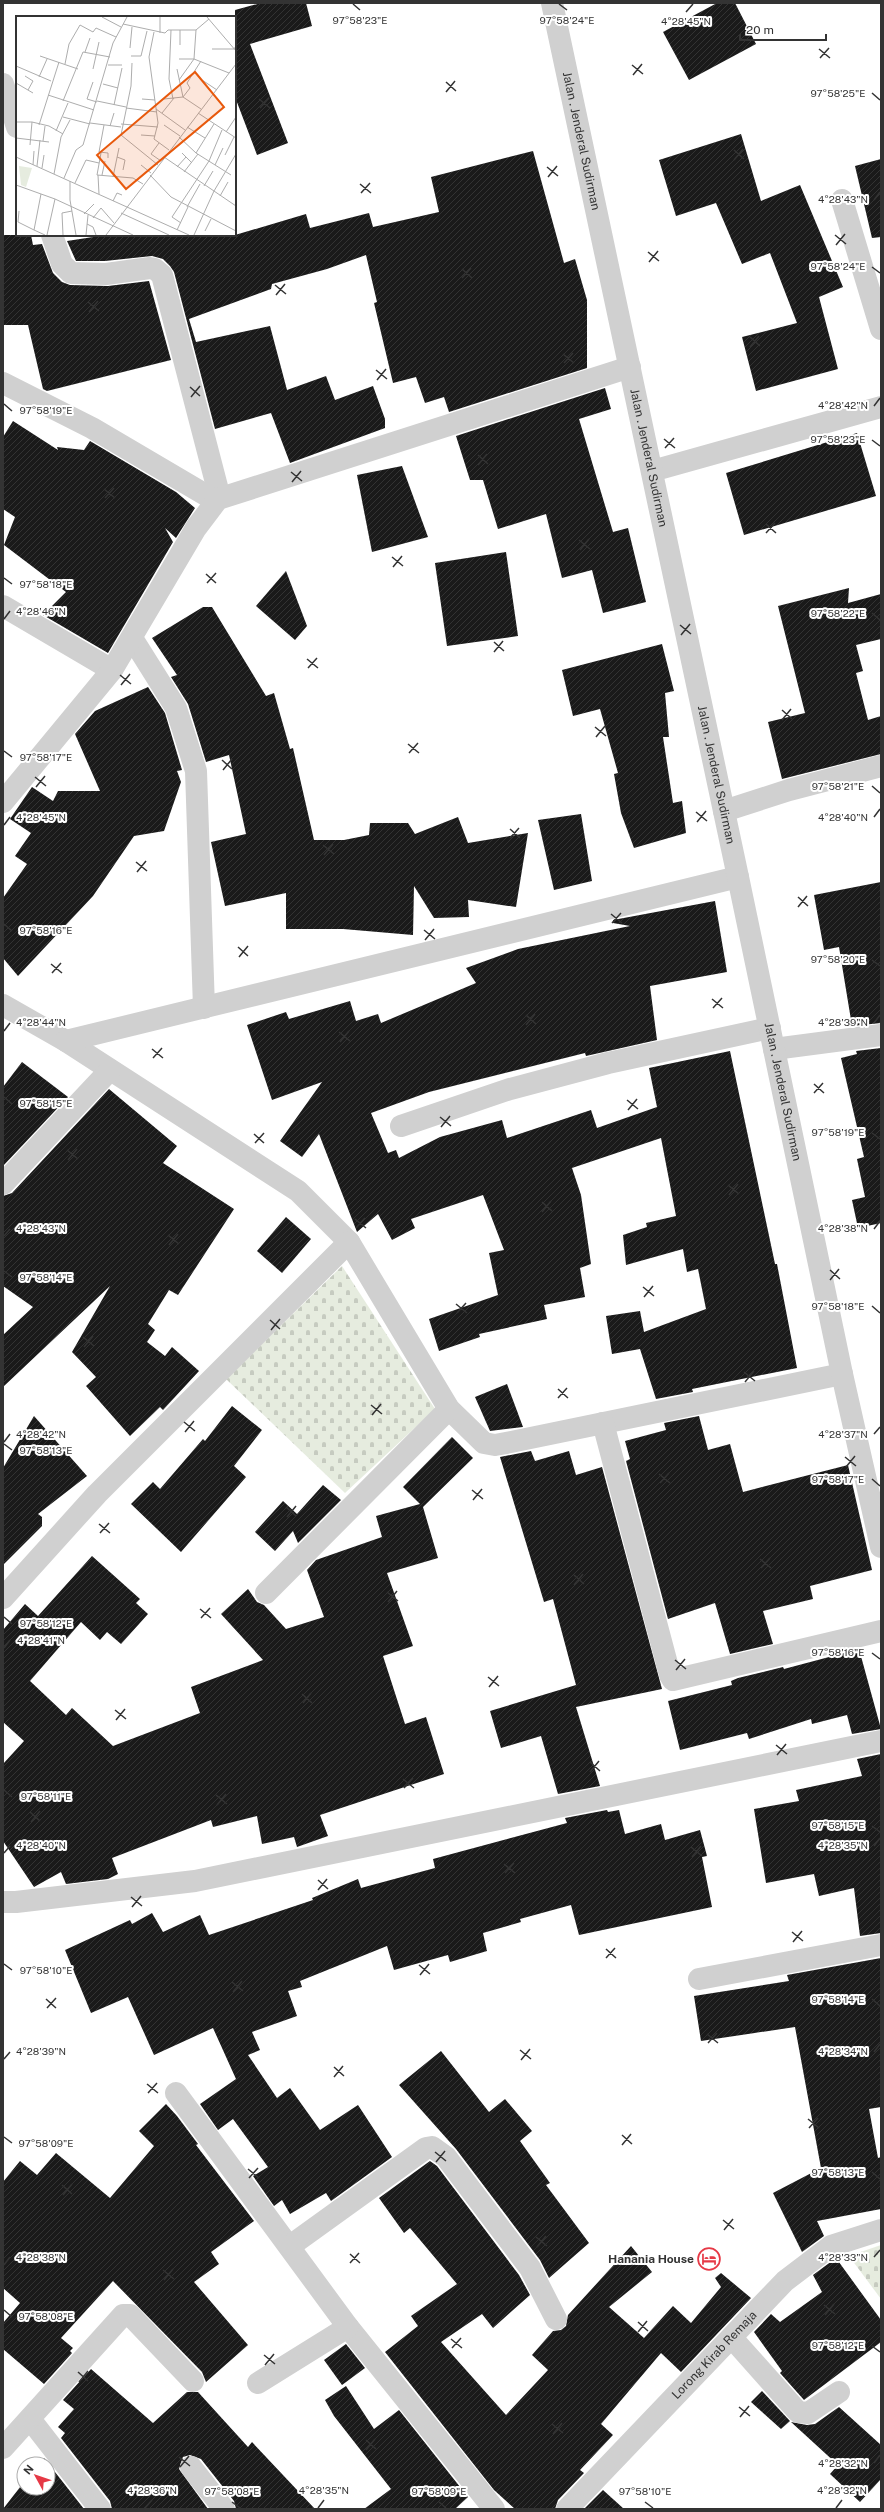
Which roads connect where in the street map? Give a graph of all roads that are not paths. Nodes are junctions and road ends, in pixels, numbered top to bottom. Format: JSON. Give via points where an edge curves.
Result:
{"nodes":[{"id":1,"x":552,"y":3,"type":"edge"},
{"id":2,"x":3,"y":84,"type":"edge"},
{"id":3,"x":16,"y":124,"type":"edge"},
{"id":4,"x":842,"y":200,"type":"dead end"},
{"id":5,"x":52,"y":236,"type":"edge"},
{"id":6,"x":881,"y":329,"type":"edge"},
{"id":7,"x":630,"y":367,"type":"junction"},
{"id":8,"x":3,"y":383,"type":"edge"},
{"id":9,"x":881,"y":406,"type":"edge"},
{"id":10,"x":652,"y":471,"type":"junction"},
{"id":11,"x":218,"y":499,"type":"junction"},
{"id":12,"x":3,"y":606,"type":"edge"},
{"id":13,"x":132,"y":638,"type":"junction"},
{"id":14,"x":112,"y":670,"type":"junction"},
{"id":15,"x":881,"y":766,"type":"edge"},
{"id":16,"x":3,"y":802,"type":"edge"},
{"id":17,"x":724,"y":811,"type":"junction"},
{"id":18,"x":738,"y":877,"type":"junction"},
{"id":19,"x":3,"y":1005,"type":"edge"},
{"id":20,"x":204,"y":1008,"type":"junction"},
{"id":21,"x":770,"y":1028,"type":"junction"},
{"id":22,"x":881,"y":1035,"type":"edge"},
{"id":23,"x":66,"y":1041,"type":"junction"},
{"id":24,"x":774,"y":1049,"type":"junction"},
{"id":25,"x":110,"y":1070,"type":"junction"},
{"id":26,"x":401,"y":1126,"type":"dead end"},
{"id":27,"x":3,"y":1184,"type":"edge"},
{"id":28,"x":349,"y":1242,"type":"junction"},
{"id":29,"x":842,"y":1374,"type":"junction"},
{"id":30,"x":449,"y":1409,"type":"junction"},
{"id":31,"x":603,"y":1423,"type":"junction"},
{"id":32,"x":880,"y":1534,"type":"edge"},
{"id":33,"x":266,"y":1593,"type":"dead end"},
{"id":34,"x":3,"y":1598,"type":"edge"},
{"id":35,"x":881,"y":1631,"type":"edge"},
{"id":36,"x":881,"y":1741,"type":"edge"},
{"id":37,"x":3,"y":1902,"type":"edge"},
{"id":38,"x":881,"y":1945,"type":"edge"},
{"id":39,"x":699,"y":1979,"type":"dead end"},
{"id":40,"x":176,"y":2093,"type":"dead end"},
{"id":41,"x":881,"y":2230,"type":"edge"},
{"id":42,"x":290,"y":2246,"type":"junction"},
{"id":43,"x":556,"y":2319,"type":"dead end"},
{"id":44,"x":348,"y":2326,"type":"junction"},
{"id":45,"x":732,"y":2338,"type":"junction"},
{"id":46,"x":193,"y":2381,"type":"dead end"},
{"id":47,"x":258,"y":2383,"type":"dead end"},
{"id":48,"x":839,"y":2392,"type":"dead end"},
{"id":49,"x":30,"y":2419,"type":"junction"},
{"id":50,"x":3,"y":2448,"type":"edge"},
{"id":51,"x":192,"y":2467,"type":"dead end"},
{"id":52,"x":100,"y":2509,"type":"edge"},
{"id":53,"x":224,"y":2509,"type":"edge"},
{"id":54,"x":494,"y":2509,"type":"edge"},
{"id":55,"x":567,"y":2509,"type":"edge"}],
"edges":[{"from":1,"to":7,"type":"street","name":"Jalan . Jenderal Sudirman"},
{"from":2,"to":3,"type":"street"},
{"from":4,"to":6,"type":"street"},
{"from":5,"to":11,"type":"street","via":[[62,264],[71,273],[106,274],[156,268],[162,275]]},
{"from":7,"to":10,"type":"street","name":"Jalan . Jenderal Sudirman"},
{"from":7,"to":11,"type":"street"},
{"from":8,"to":11,"type":"street","via":[[92,428]]},
{"from":9,"to":10,"type":"street"},
{"from":10,"to":17,"type":"street","name":"Jalan . Jenderal Sudirman"},
{"from":11,"to":13,"type":"street","via":[[196,528]]},
{"from":12,"to":14,"type":"street"},
{"from":13,"to":14,"type":"street"},
{"from":13,"to":20,"type":"street","via":[[176,708],[196,771]]},
{"from":14,"to":16,"type":"street"},
{"from":15,"to":17,"type":"street","via":[[789,790]]},
{"from":17,"to":18,"type":"street","name":"Jalan . Jenderal Sudirman"},
{"from":18,"to":20,"type":"street"},
{"from":18,"to":21,"type":"street","name":"Jalan . Jenderal Sudirman"},
{"from":19,"to":23,"type":"street"},
{"from":20,"to":23,"type":"street"},
{"from":21,"to":24,"type":"street","name":"Jalan . Jenderal Sudirman"},
{"from":21,"to":26,"type":"street","via":[[644,1054],[518,1087]]},
{"from":22,"to":24,"type":"street"},
{"from":23,"to":25,"type":"street"},
{"from":24,"to":29,"type":"street","name":"Jalan . Jenderal Sudirman"},
{"from":25,"to":27,"type":"street"},
{"from":25,"to":28,"type":"street","via":[[298,1191]]},
{"from":28,"to":30,"type":"street"},
{"from":28,"to":34,"type":"street","via":[[97,1494]]},
{"from":29,"to":31,"type":"street"},
{"from":29,"to":32,"type":"street","name":"Jalan . Jenderal Sudirman"},
{"from":30,"to":31,"type":"street","via":[[484,1443],[495,1445]]},
{"from":30,"to":33,"type":"street"},
{"from":31,"to":35,"type":"street","via":[[673,1680]]},
{"from":36,"to":37,"type":"street","via":[[195,1881]]},
{"from":38,"to":39,"type":"street"},
{"from":40,"to":42,"type":"street"},
{"from":41,"to":45,"type":"street","name":"Lorong Kirab Remaja","via":[[831,2246],[784,2281]]},
{"from":42,"to":43,"type":"street","via":[[426,2148],[432,2147],[446,2157],[530,2268]]},
{"from":42,"to":44,"type":"street"},
{"from":44,"to":47,"type":"street"},
{"from":44,"to":54,"type":"street"},
{"from":45,"to":48,"type":"street","via":[[798,2412],[808,2413]]},
{"from":45,"to":55,"type":"street","name":"Lorong Kirab Remaja"},
{"from":46,"to":49,"type":"street","via":[[130,2315],[126,2314],[119,2318]]},
{"from":49,"to":50,"type":"street"},
{"from":49,"to":52,"type":"street"},
{"from":51,"to":53,"type":"street"}]}
